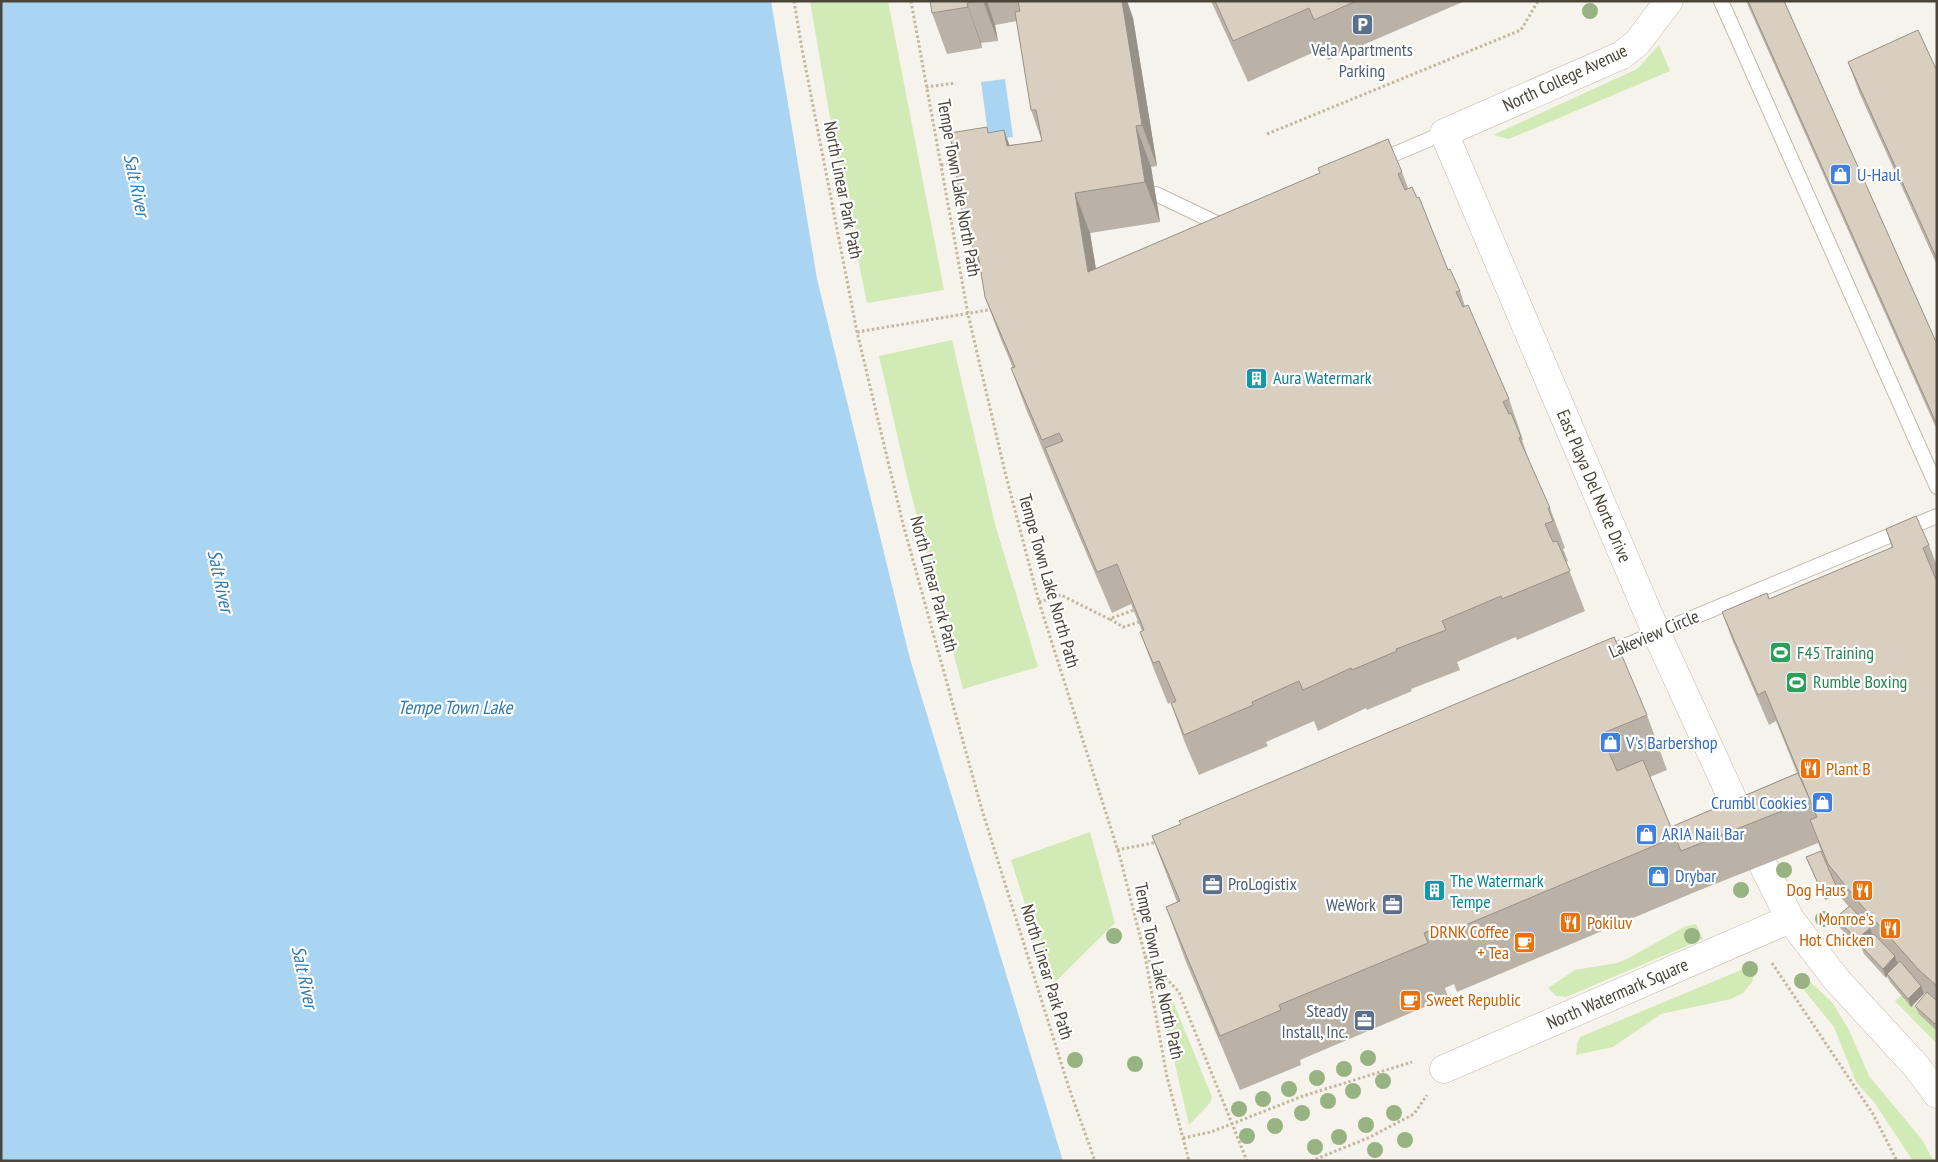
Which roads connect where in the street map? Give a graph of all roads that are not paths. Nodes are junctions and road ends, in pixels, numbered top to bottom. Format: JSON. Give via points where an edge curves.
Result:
{"nodes":[{"id":1,"x":1669,"y":1,"type":"edge"},
{"id":2,"x":1721,"y":1,"type":"edge"},
{"id":3,"x":1444,"y":133,"type":"junction"},
{"id":4,"x":1361,"y":168,"type":"edge"},
{"id":5,"x":1156,"y":194,"type":"dead end"},
{"id":6,"x":1228,"y":224,"type":"junction"},
{"id":7,"x":1206,"y":233,"type":"edge"},
{"id":8,"x":1230,"y":241,"type":"edge"},
{"id":9,"x":1937,"y":487,"type":"edge"},
{"id":10,"x":1937,"y":516,"type":"edge"},
{"id":11,"x":1656,"y":632,"type":"junction"},
{"id":12,"x":1593,"y":659,"type":"edge"},
{"id":13,"x":1750,"y":838,"type":"edge"},
{"id":14,"x":1764,"y":867,"type":"dead end"},
{"id":15,"x":1790,"y":919,"type":"junction"},
{"id":16,"x":1444,"y":1069,"type":"road end"},
{"id":17,"x":1937,"y":1094,"type":"edge"}],
"edges":[{"from":1,"to":3,"type":"street","name":"North College Avenue","via":[[1637,43],[1622,55]]},
{"from":2,"to":9,"type":"lane"},
{"from":3,"to":4,"type":"lane"},
{"from":3,"to":11,"type":"street","name":"East Playa Del Norte Drive"},
{"from":5,"to":6,"type":"lane"},
{"from":6,"to":7,"type":"lane"},
{"from":6,"to":8,"type":"lane"},
{"from":10,"to":11,"type":"lane","name":"Lakeview Circle","via":[[1860,553]]},
{"from":11,"to":12,"type":"lane","name":"Lakeview Circle"},
{"from":11,"to":13,"type":"street","name":"East Playa Del Norte Drive"},
{"from":14,"to":15,"type":"street"},
{"from":15,"to":16,"type":"street","name":"North Watermark Square"},
{"from":15,"to":17,"type":"street","via":[[1836,979],[1916,1066]]}]}
